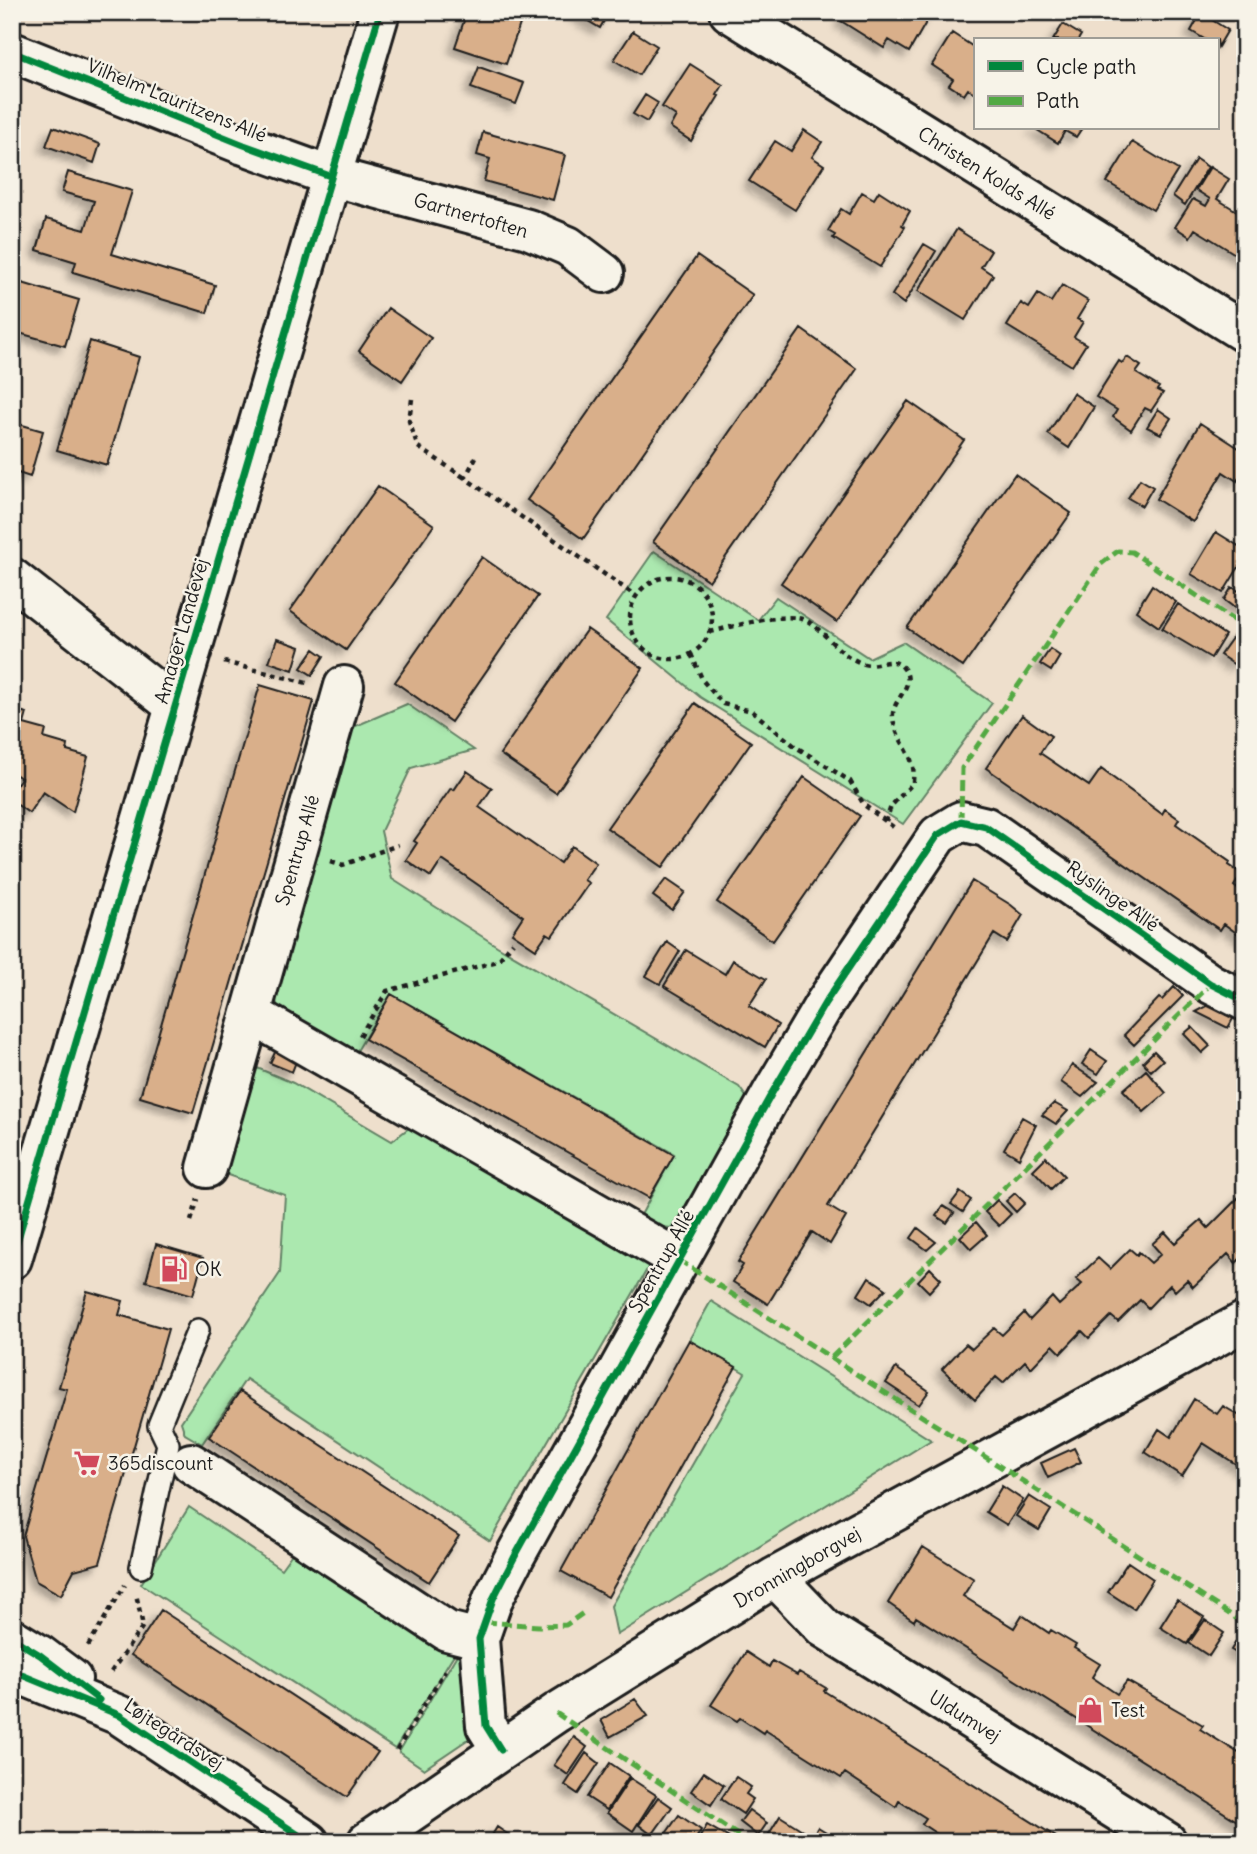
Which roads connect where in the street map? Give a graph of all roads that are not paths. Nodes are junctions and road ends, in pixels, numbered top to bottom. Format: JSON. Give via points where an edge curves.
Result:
{"nodes":[{"id":1,"x":380,"y":12,"type":"edge"},
{"id":2,"x":729,"y":12,"type":"edge"},
{"id":3,"x":12,"y":51,"type":"edge"},
{"id":4,"x":330,"y":176,"type":"junction"},
{"id":5,"x":604,"y":272,"type":"dead end"},
{"id":6,"x":1245,"y":333,"type":"edge"},
{"id":7,"x":12,"y":578,"type":"edge"},
{"id":8,"x":343,"y":690,"type":"road end"},
{"id":9,"x":175,"y":706,"type":"junction"},
{"id":10,"x":961,"y":821,"type":"joint"},
{"id":11,"x":1245,"y":1001,"type":"edge"},
{"id":12,"x":251,"y":1014,"type":"junction"},
{"id":13,"x":207,"y":1168,"type":"dead end"},
{"id":14,"x":12,"y":1259,"type":"edge"},
{"id":15,"x":679,"y":1260,"type":"junction"},
{"id":16,"x":1242,"y":1327,"type":"edge"},
{"id":17,"x":198,"y":1330,"type":"dead end"},
{"id":18,"x":191,"y":1463,"type":"dead end"},
{"id":19,"x":142,"y":1561,"type":"road end"},
{"id":20,"x":775,"y":1577,"type":"junction"},
{"id":21,"x":472,"y":1637,"type":"junction"},
{"id":22,"x":12,"y":1638,"type":"edge"},
{"id":23,"x":12,"y":1671,"type":"edge"},
{"id":24,"x":94,"y":1696,"type":"junction"},
{"id":25,"x":501,"y":1750,"type":"junction"},
{"id":26,"x":309,"y":1842,"type":"edge"},
{"id":27,"x":367,"y":1842,"type":"edge"},
{"id":28,"x":1167,"y":1842,"type":"edge"}],
"edges":[{"from":1,"to":4,"type":"street","name":"Amager Landevej"},
{"from":2,"to":6,"type":"street","name":"Christen Kolds Allé"},
{"from":3,"to":4,"type":"street","name":"Vilhelm Lauritzens Allé"},
{"from":4,"to":5,"type":"street","name":"Gartnertoften","via":[[528,229],[568,246]]},
{"from":4,"to":9,"type":"street","name":"Amager Landevej"},
{"from":7,"to":9,"type":"street"},
{"from":8,"to":12,"type":"street","name":"Spentrup Allé"},
{"from":9,"to":14,"type":"street","name":"Amager Landevej"},
{"from":10,"to":11,"type":"street","name":"Ryslinge Allé","via":[[986,827],[1211,984]]},
{"from":10,"to":15,"type":"street","name":"Spentrup Allé","via":[[938,835],[825,1003]]},
{"from":12,"to":13,"type":"street","name":"Spentrup Allé"},
{"from":12,"to":15,"type":"street","name":"Spentrup Allé"},
{"from":15,"to":21,"type":"street","name":"Spentrup Allé"},
{"from":16,"to":20,"type":"street","name":"Dronningborgvej"},
{"from":17,"to":19,"type":"lane","via":[[159,1425],[168,1447]]},
{"from":18,"to":21,"type":"street","via":[[447,1631]]},
{"from":20,"to":25,"type":"street","name":"Dronningborgvej"},
{"from":20,"to":28,"type":"street","name":"Uldumvej","via":[[824,1628]]},
{"from":21,"to":25,"type":"street","name":"Spentrup Allé","via":[[486,1726]]},
{"from":22,"to":24,"type":"street"},
{"from":23,"to":24,"type":"street","name":"Løjtegårdsvej"},
{"from":24,"to":26,"type":"street","name":"Løjtegårdsvej"},
{"from":25,"to":27,"type":"street","name":"Dronningborgvej"}]}
